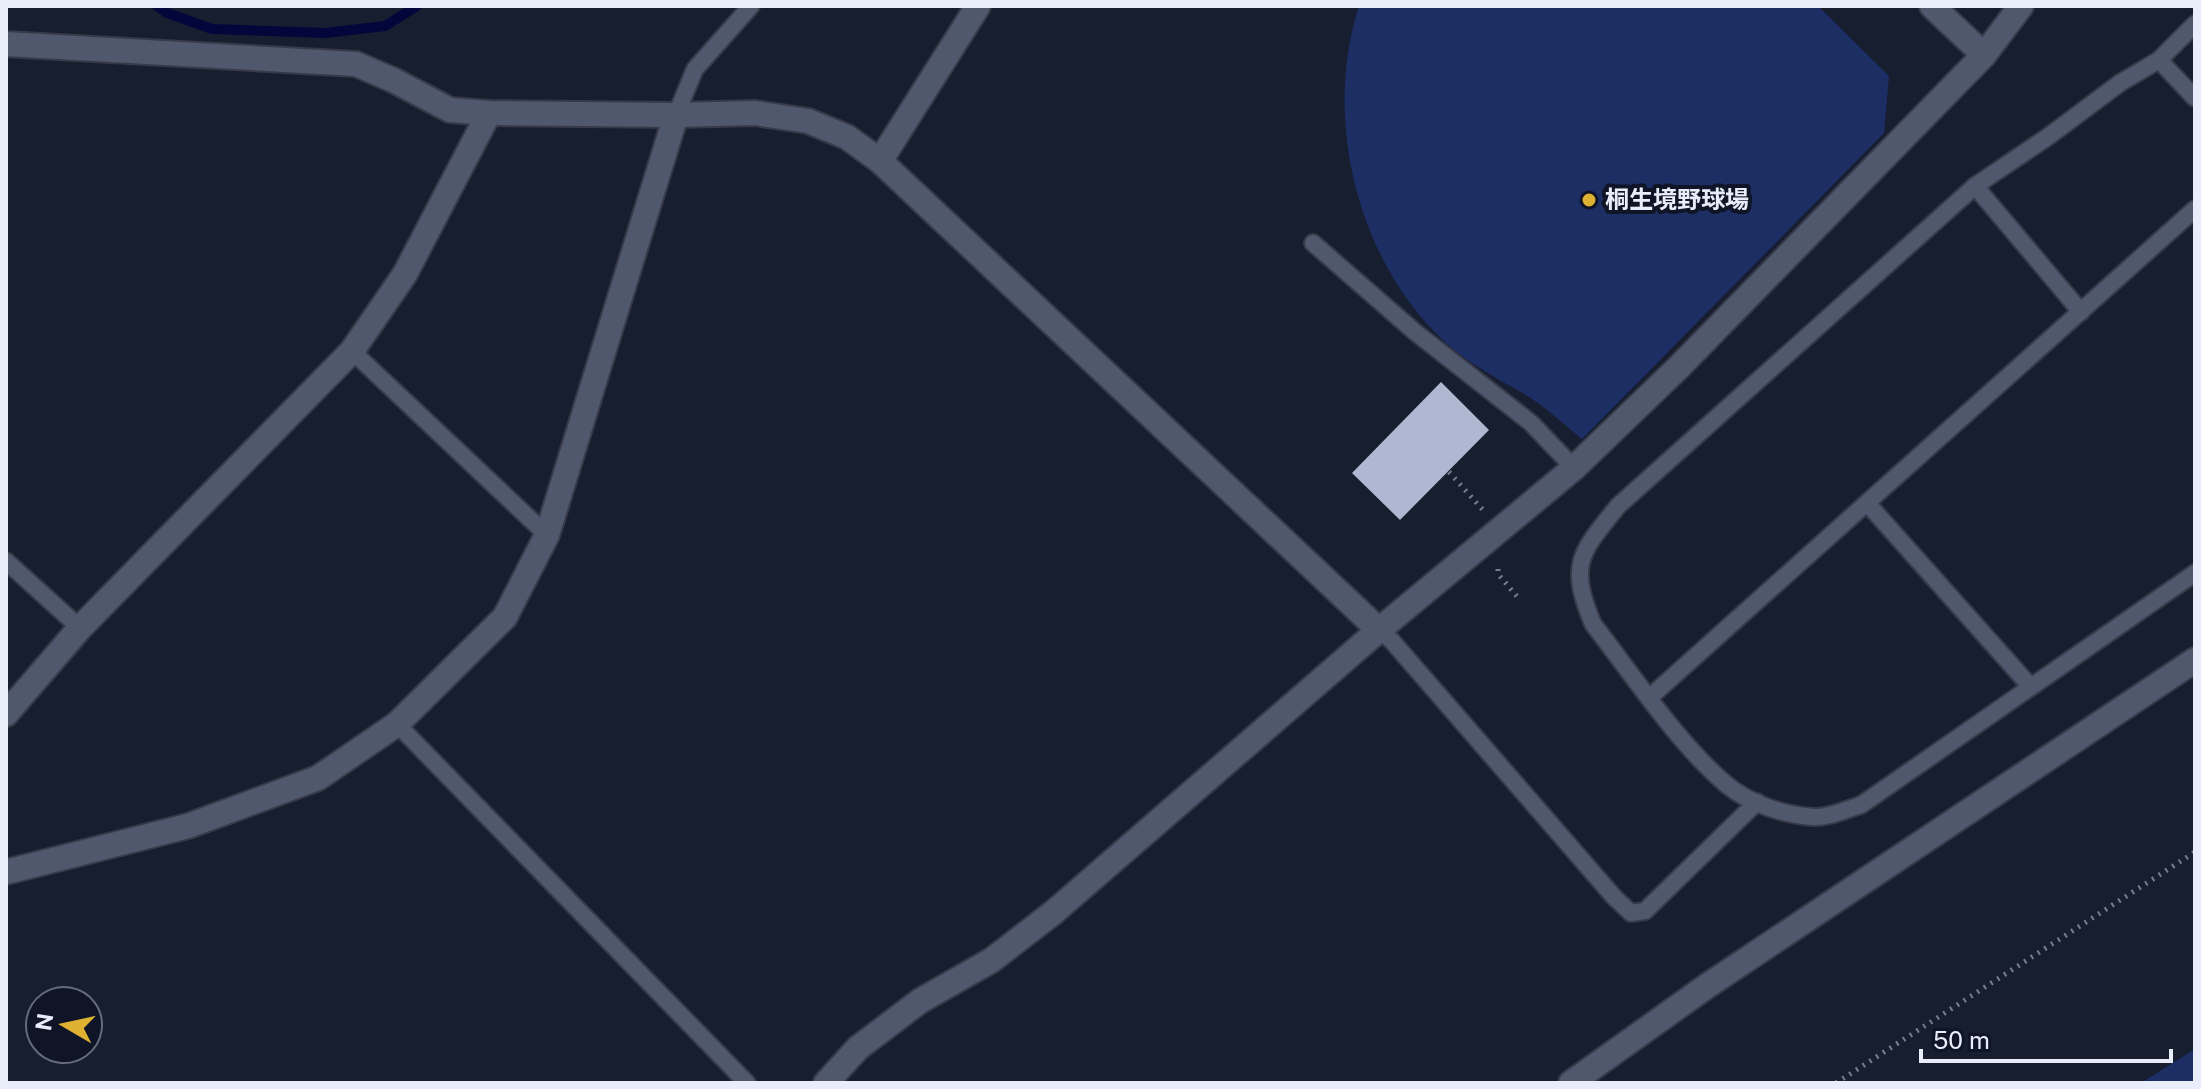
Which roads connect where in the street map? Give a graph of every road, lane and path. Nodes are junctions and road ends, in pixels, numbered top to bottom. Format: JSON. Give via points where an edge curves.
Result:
{"nodes":[{"id":1,"x":751,"y":6,"type":"edge"},
{"id":2,"x":978,"y":6,"type":"edge"},
{"id":3,"x":1932,"y":6,"type":"edge"},
{"id":4,"x":2021,"y":6,"type":"edge"},
{"id":5,"x":2195,"y":24,"type":"edge"},
{"id":6,"x":6,"y":44,"type":"edge"},
{"id":7,"x":1984,"y":55,"type":"junction"},
{"id":8,"x":2159,"y":60,"type":"junction"},
{"id":9,"x":2195,"y":98,"type":"edge"},
{"id":10,"x":489,"y":113,"type":"junction"},
{"id":11,"x":676,"y":115,"type":"junction"},
{"id":12,"x":880,"y":161,"type":"junction"},
{"id":13,"x":1975,"y":186,"type":"junction"},
{"id":14,"x":2195,"y":209,"type":"edge"},
{"id":15,"x":1313,"y":243,"type":"dead end"},
{"id":16,"x":2081,"y":312,"type":"junction"},
{"id":17,"x":352,"y":351,"type":"junction"},
{"id":18,"x":1574,"y":468,"type":"junction"},
{"id":19,"x":1449,"y":472,"type":"dead end"},
{"id":20,"x":1867,"y":503,"type":"junction"},
{"id":21,"x":1492,"y":519,"type":"dead end"},
{"id":22,"x":547,"y":535,"type":"junction"},
{"id":23,"x":6,"y":561,"type":"edge"},
{"id":24,"x":1498,"y":564,"type":"dead end"},
{"id":25,"x":2195,"y":573,"type":"edge"},
{"id":26,"x":1520,"y":600,"type":"dead end"},
{"id":27,"x":80,"y":628,"type":"junction"},
{"id":28,"x":1379,"y":630,"type":"junction"},
{"id":29,"x":2195,"y":660,"type":"edge"},
{"id":30,"x":2030,"y":686,"type":"junction"},
{"id":31,"x":1650,"y":697,"type":"junction"},
{"id":32,"x":6,"y":714,"type":"edge"},
{"id":33,"x":397,"y":724,"type":"junction"},
{"id":34,"x":1757,"y":802,"type":"junction"},
{"id":35,"x":2195,"y":852,"type":"edge"},
{"id":36,"x":6,"y":872,"type":"edge"},
{"id":37,"x":747,"y":1083,"type":"edge"},
{"id":38,"x":826,"y":1083,"type":"edge"},
{"id":39,"x":1571,"y":1083,"type":"edge"},
{"id":40,"x":1836,"y":1083,"type":"edge"}],
"edges":[{"from":1,"to":11,"type":"lane","via":[[695,69]]},
{"from":2,"to":12,"type":"street"},
{"from":3,"to":7,"type":"street"},
{"from":4,"to":7,"type":"street"},
{"from":5,"to":8,"type":"lane"},
{"from":6,"to":10,"type":"street","via":[[356,64],[450,110]]},
{"from":7,"to":18,"type":"street"},
{"from":8,"to":9,"type":"lane"},
{"from":8,"to":13,"type":"lane"},
{"from":10,"to":11,"type":"street"},
{"from":10,"to":17,"type":"street","via":[[405,274]]},
{"from":11,"to":12,"type":"street","via":[[755,113],[808,121],[847,137]]},
{"from":11,"to":22,"type":"street"},
{"from":12,"to":28,"type":"street"},
{"from":13,"to":16,"type":"lane"},
{"from":13,"to":31,"type":"lane","via":[[1618,506],[1586,545],[1578,577],[1583,601],[1593,624]]},
{"from":14,"to":16,"type":"lane"},
{"from":15,"to":18,"type":"lane","via":[[1531,423]]},
{"from":16,"to":20,"type":"lane"},
{"from":17,"to":22,"type":"lane"},
{"from":17,"to":27,"type":"street"},
{"from":18,"to":28,"type":"street"},
{"from":19,"to":21,"type":"path"},
{"from":20,"to":30,"type":"lane"},
{"from":20,"to":31,"type":"lane"},
{"from":22,"to":33,"type":"street","via":[[505,617]]},
{"from":23,"to":27,"type":"lane"},
{"from":24,"to":26,"type":"path","via":[[1498,574]]},
{"from":25,"to":30,"type":"lane"},
{"from":27,"to":32,"type":"street"},
{"from":28,"to":34,"type":"lane","via":[[1631,913],[1645,911]]},
{"from":28,"to":38,"type":"street","via":[[1054,912],[992,960],[920,1001],[858,1048]]},
{"from":29,"to":39,"type":"street"},
{"from":30,"to":34,"type":"lane","via":[[1861,805],[1817,818]]},
{"from":31,"to":34,"type":"lane","via":[[1690,749],[1728,786]]},
{"from":33,"to":36,"type":"street","via":[[318,778],[188,826]]},
{"from":33,"to":37,"type":"lane"},
{"from":35,"to":40,"type":"path"}]}
